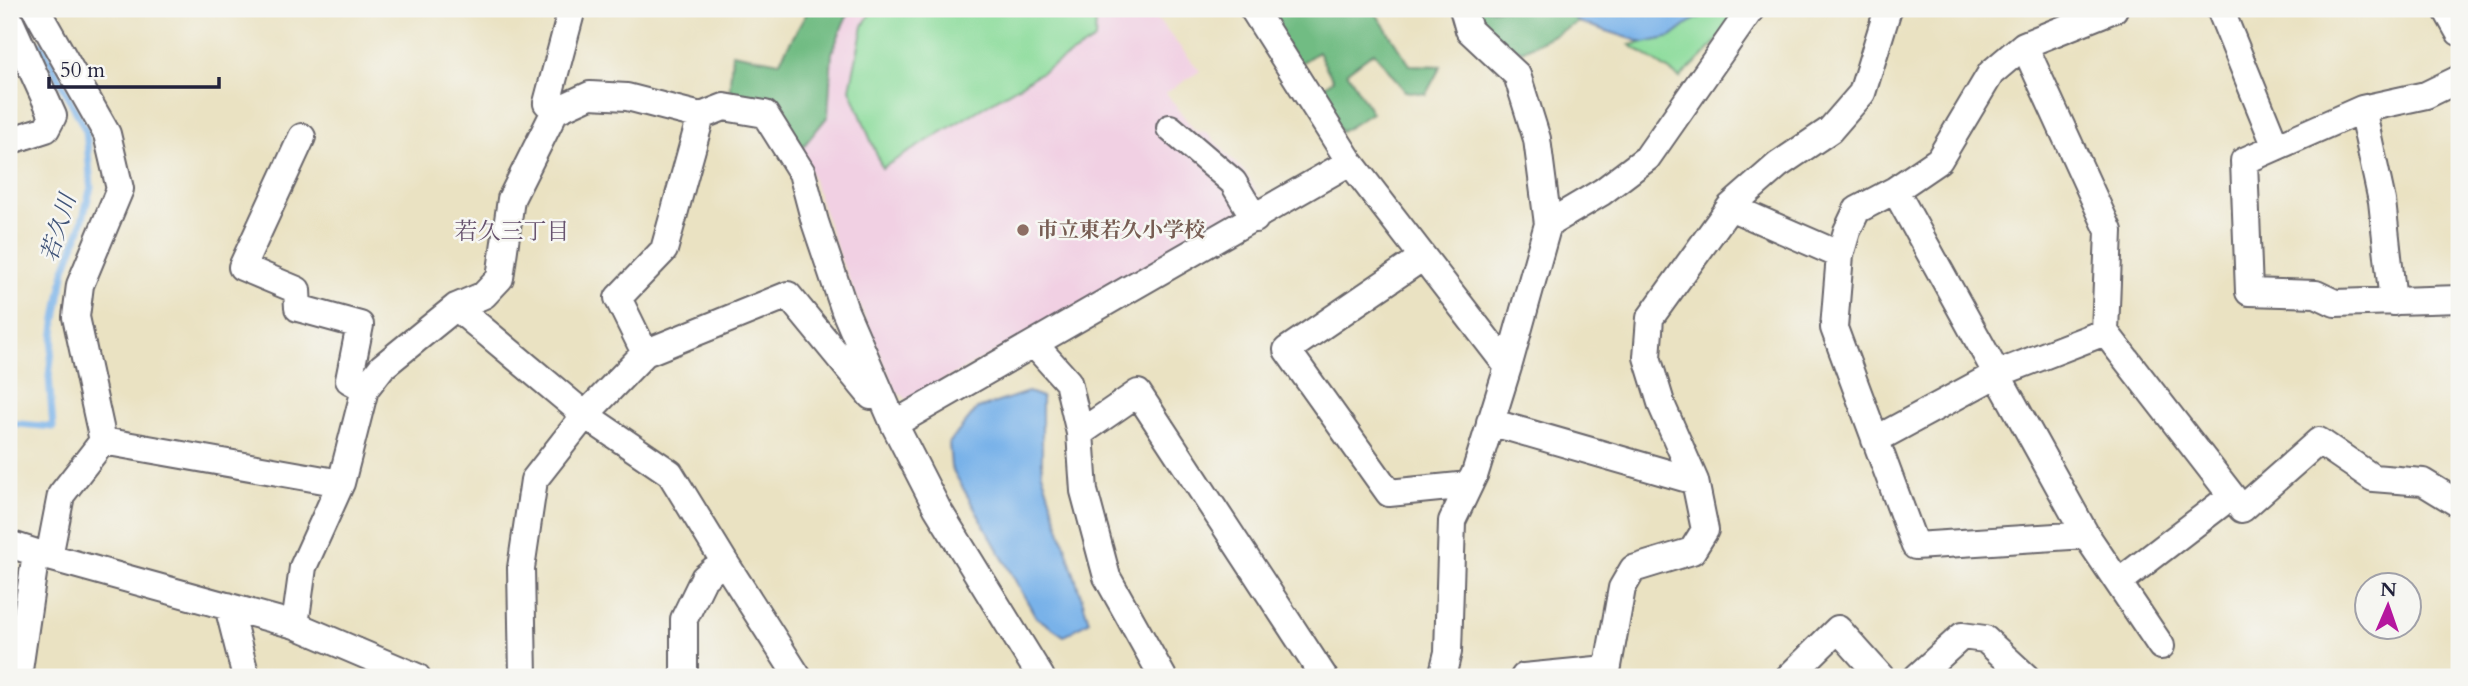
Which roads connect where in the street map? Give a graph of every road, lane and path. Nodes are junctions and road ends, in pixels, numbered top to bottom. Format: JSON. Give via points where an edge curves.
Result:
{"nodes":[{"id":1,"x":36,"y":9,"type":"edge"},
{"id":2,"x":572,"y":9,"type":"edge"},
{"id":3,"x":1253,"y":9,"type":"edge"},
{"id":4,"x":1463,"y":9,"type":"edge"},
{"id":5,"x":1751,"y":9,"type":"edge"},
{"id":6,"x":1888,"y":9,"type":"edge"},
{"id":7,"x":2114,"y":9,"type":"edge"},
{"id":8,"x":2220,"y":9,"type":"edge"},
{"id":9,"x":2446,"y":9,"type":"edge"},
{"id":10,"x":9,"y":12,"type":"edge"},
{"id":11,"x":9,"y":19,"type":"edge"},
{"id":12,"x":2459,"y":32,"type":"edge"},
{"id":13,"x":2024,"y":45,"type":"junction"},
{"id":14,"x":2459,"y":79,"type":"edge"},
{"id":15,"x":2362,"y":108,"type":"junction"},
{"id":16,"x":555,"y":111,"type":"junction"},
{"id":17,"x":701,"y":116,"type":"junction"},
{"id":18,"x":1170,"y":128,"type":"dead end"},
{"id":19,"x":302,"y":137,"type":"dead end"},
{"id":20,"x":9,"y":141,"type":"edge"},
{"id":21,"x":2276,"y":147,"type":"junction"},
{"id":22,"x":1350,"y":162,"type":"junction"},
{"id":23,"x":1895,"y":190,"type":"junction"},
{"id":24,"x":1730,"y":207,"type":"junction"},
{"id":25,"x":1255,"y":219,"type":"junction"},
{"id":26,"x":1548,"y":224,"type":"junction"},
{"id":27,"x":1840,"y":255,"type":"junction"},
{"id":28,"x":1423,"y":257,"type":"junction"},
{"id":29,"x":2459,"y":299,"type":"edge"},
{"id":30,"x":2393,"y":302,"type":"junction"},
{"id":31,"x":456,"y":307,"type":"junction"},
{"id":32,"x":2105,"y":332,"type":"junction"},
{"id":33,"x":1034,"y":344,"type":"junction"},
{"id":34,"x":645,"y":352,"type":"junction"},
{"id":35,"x":1508,"y":367,"type":"junction"},
{"id":36,"x":1997,"y":374,"type":"junction"},
{"id":37,"x":365,"y":389,"type":"junction"},
{"id":38,"x":585,"y":415,"type":"junction"},
{"id":39,"x":1490,"y":422,"type":"junction"},
{"id":40,"x":894,"y":424,"type":"junction"},
{"id":41,"x":1080,"y":433,"type":"junction"},
{"id":42,"x":103,"y":440,"type":"junction"},
{"id":43,"x":1875,"y":440,"type":"junction"},
{"id":44,"x":1695,"y":481,"type":"junction"},
{"id":45,"x":341,"y":483,"type":"junction"},
{"id":46,"x":1469,"y":485,"type":"junction"},
{"id":47,"x":2231,"y":496,"type":"junction"},
{"id":48,"x":2459,"y":504,"type":"edge"},
{"id":49,"x":2086,"y":535,"type":"junction"},
{"id":50,"x":9,"y":544,"type":"edge"},
{"id":51,"x":42,"y":555,"type":"junction"},
{"id":52,"x":724,"y":561,"type":"junction"},
{"id":53,"x":2119,"y":582,"type":"junction"},
{"id":54,"x":228,"y":606,"type":"junction"},
{"id":55,"x":295,"y":625,"type":"junction"},
{"id":56,"x":2161,"y":646,"type":"dead end"},
{"id":57,"x":1606,"y":673,"type":"edge"},
{"id":58,"x":19,"y":677,"type":"edge"},
{"id":59,"x":246,"y":677,"type":"edge"},
{"id":60,"x":417,"y":677,"type":"edge"},
{"id":61,"x":523,"y":677,"type":"edge"},
{"id":62,"x":684,"y":677,"type":"edge"},
{"id":63,"x":798,"y":677,"type":"edge"},
{"id":64,"x":1041,"y":677,"type":"edge"},
{"id":65,"x":1163,"y":677,"type":"edge"},
{"id":66,"x":1324,"y":677,"type":"edge"},
{"id":67,"x":1443,"y":677,"type":"edge"},
{"id":68,"x":1524,"y":677,"type":"edge"},
{"id":69,"x":1788,"y":677,"type":"edge"},
{"id":70,"x":1881,"y":677,"type":"edge"},
{"id":71,"x":1917,"y":677,"type":"edge"},
{"id":72,"x":2026,"y":677,"type":"edge"}],
"edges":[{"from":1,"to":10,"type":"street"},
{"from":1,"to":42,"type":"street","via":[[107,134],[120,189],[80,285],[76,317]]},
{"from":2,"to":16,"type":"street","via":[[547,103]]},
{"from":3,"to":22,"type":"street"},
{"from":4,"to":26,"type":"street","via":[[1469,30],[1517,75],[1536,139]]},
{"from":5,"to":26,"type":"street","via":[[1647,158]]},
{"from":6,"to":24,"type":"street","via":[[1862,93],[1830,130],[1778,165]]},
{"from":7,"to":13,"type":"street"},
{"from":8,"to":21,"type":"street"},
{"from":9,"to":12,"type":"street"},
{"from":11,"to":20,"type":"street","via":[[53,116],[46,129]]},
{"from":13,"to":23,"type":"street","via":[[1991,73],[1939,160]]},
{"from":13,"to":32,"type":"street","via":[[2109,231]]},
{"from":14,"to":15,"type":"street","via":[[2426,95]]},
{"from":15,"to":21,"type":"street"},
{"from":15,"to":30,"type":"street","via":[[2382,201]]},
{"from":16,"to":17,"type":"street","via":[[590,95],[627,97]]},
{"from":16,"to":31,"type":"street","via":[[511,199],[500,278],[484,295]]},
{"from":17,"to":34,"type":"street","via":[[664,250],[618,299]]},
{"from":17,"to":40,"type":"street","via":[[724,107],[765,114],[802,173],[845,311]]},
{"from":18,"to":25,"type":"street","via":[[1233,182]]},
{"from":19,"to":37,"type":"street","via":[[243,267],[297,290],[298,308],[360,325],[349,380]]},
{"from":21,"to":30,"type":"street","via":[[2244,160],[2249,292],[2316,295],[2335,303]]},
{"from":22,"to":25,"type":"street"},
{"from":22,"to":28,"type":"street"},
{"from":23,"to":27,"type":"street","via":[[1857,210]]},
{"from":23,"to":36,"type":"street"},
{"from":24,"to":27,"type":"street"},
{"from":24,"to":44,"type":"street","via":[[1650,318],[1647,357],[1662,407]]},
{"from":25,"to":33,"type":"street"},
{"from":26,"to":35,"type":"street"},
{"from":27,"to":43,"type":"street","via":[[1834,328]]},
{"from":28,"to":35,"type":"street"},
{"from":28,"to":46,"type":"street","via":[[1287,350],[1389,493]]},
{"from":29,"to":30,"type":"street"},
{"from":31,"to":37,"type":"street","via":[[382,368]]},
{"from":31,"to":38,"type":"street"},
{"from":32,"to":36,"type":"street"},
{"from":32,"to":47,"type":"street"},
{"from":33,"to":40,"type":"street"},
{"from":33,"to":41,"type":"street","via":[[1068,382]]},
{"from":34,"to":38,"type":"street"},
{"from":34,"to":40,"type":"street","via":[[788,295]]},
{"from":35,"to":39,"type":"street"},
{"from":36,"to":43,"type":"street"},
{"from":36,"to":49,"type":"street"},
{"from":37,"to":45,"type":"street"},
{"from":38,"to":52,"type":"street","via":[[670,473]]},
{"from":38,"to":61,"type":"street","via":[[534,480],[521,568]]},
{"from":39,"to":44,"type":"street"},
{"from":39,"to":46,"type":"street"},
{"from":40,"to":64,"type":"street","via":[[937,508]]},
{"from":41,"to":65,"type":"street","via":[[1084,491],[1107,577]]},
{"from":41,"to":66,"type":"street","via":[[1138,393]]},
{"from":42,"to":45,"type":"street"},
{"from":42,"to":51,"type":"street","via":[[61,495]]},
{"from":43,"to":49,"type":"street","via":[[1915,546]]},
{"from":44,"to":57,"type":"street","via":[[1705,530],[1692,551],[1633,569],[1622,588]]},
{"from":45,"to":55,"type":"street","via":[[303,567]]},
{"from":46,"to":67,"type":"street","via":[[1452,521],[1448,652]]},
{"from":47,"to":48,"type":"street","via":[[2242,509],[2319,441],[2373,478],[2423,482]]},
{"from":47,"to":53,"type":"street"},
{"from":49,"to":53,"type":"street"},
{"from":50,"to":51,"type":"street"},
{"from":51,"to":54,"type":"street"},
{"from":51,"to":58,"type":"street"},
{"from":52,"to":62,"type":"street","via":[[704,578],[684,619]]},
{"from":52,"to":63,"type":"street"},
{"from":53,"to":56,"type":"street"},
{"from":54,"to":55,"type":"street"},
{"from":54,"to":59,"type":"street"},
{"from":55,"to":60,"type":"street"},
{"from":57,"to":68,"type":"street"},
{"from":69,"to":70,"type":"street","via":[[1838,629]]},
{"from":71,"to":72,"type":"street","via":[[1962,636],[1985,639]]}]}
